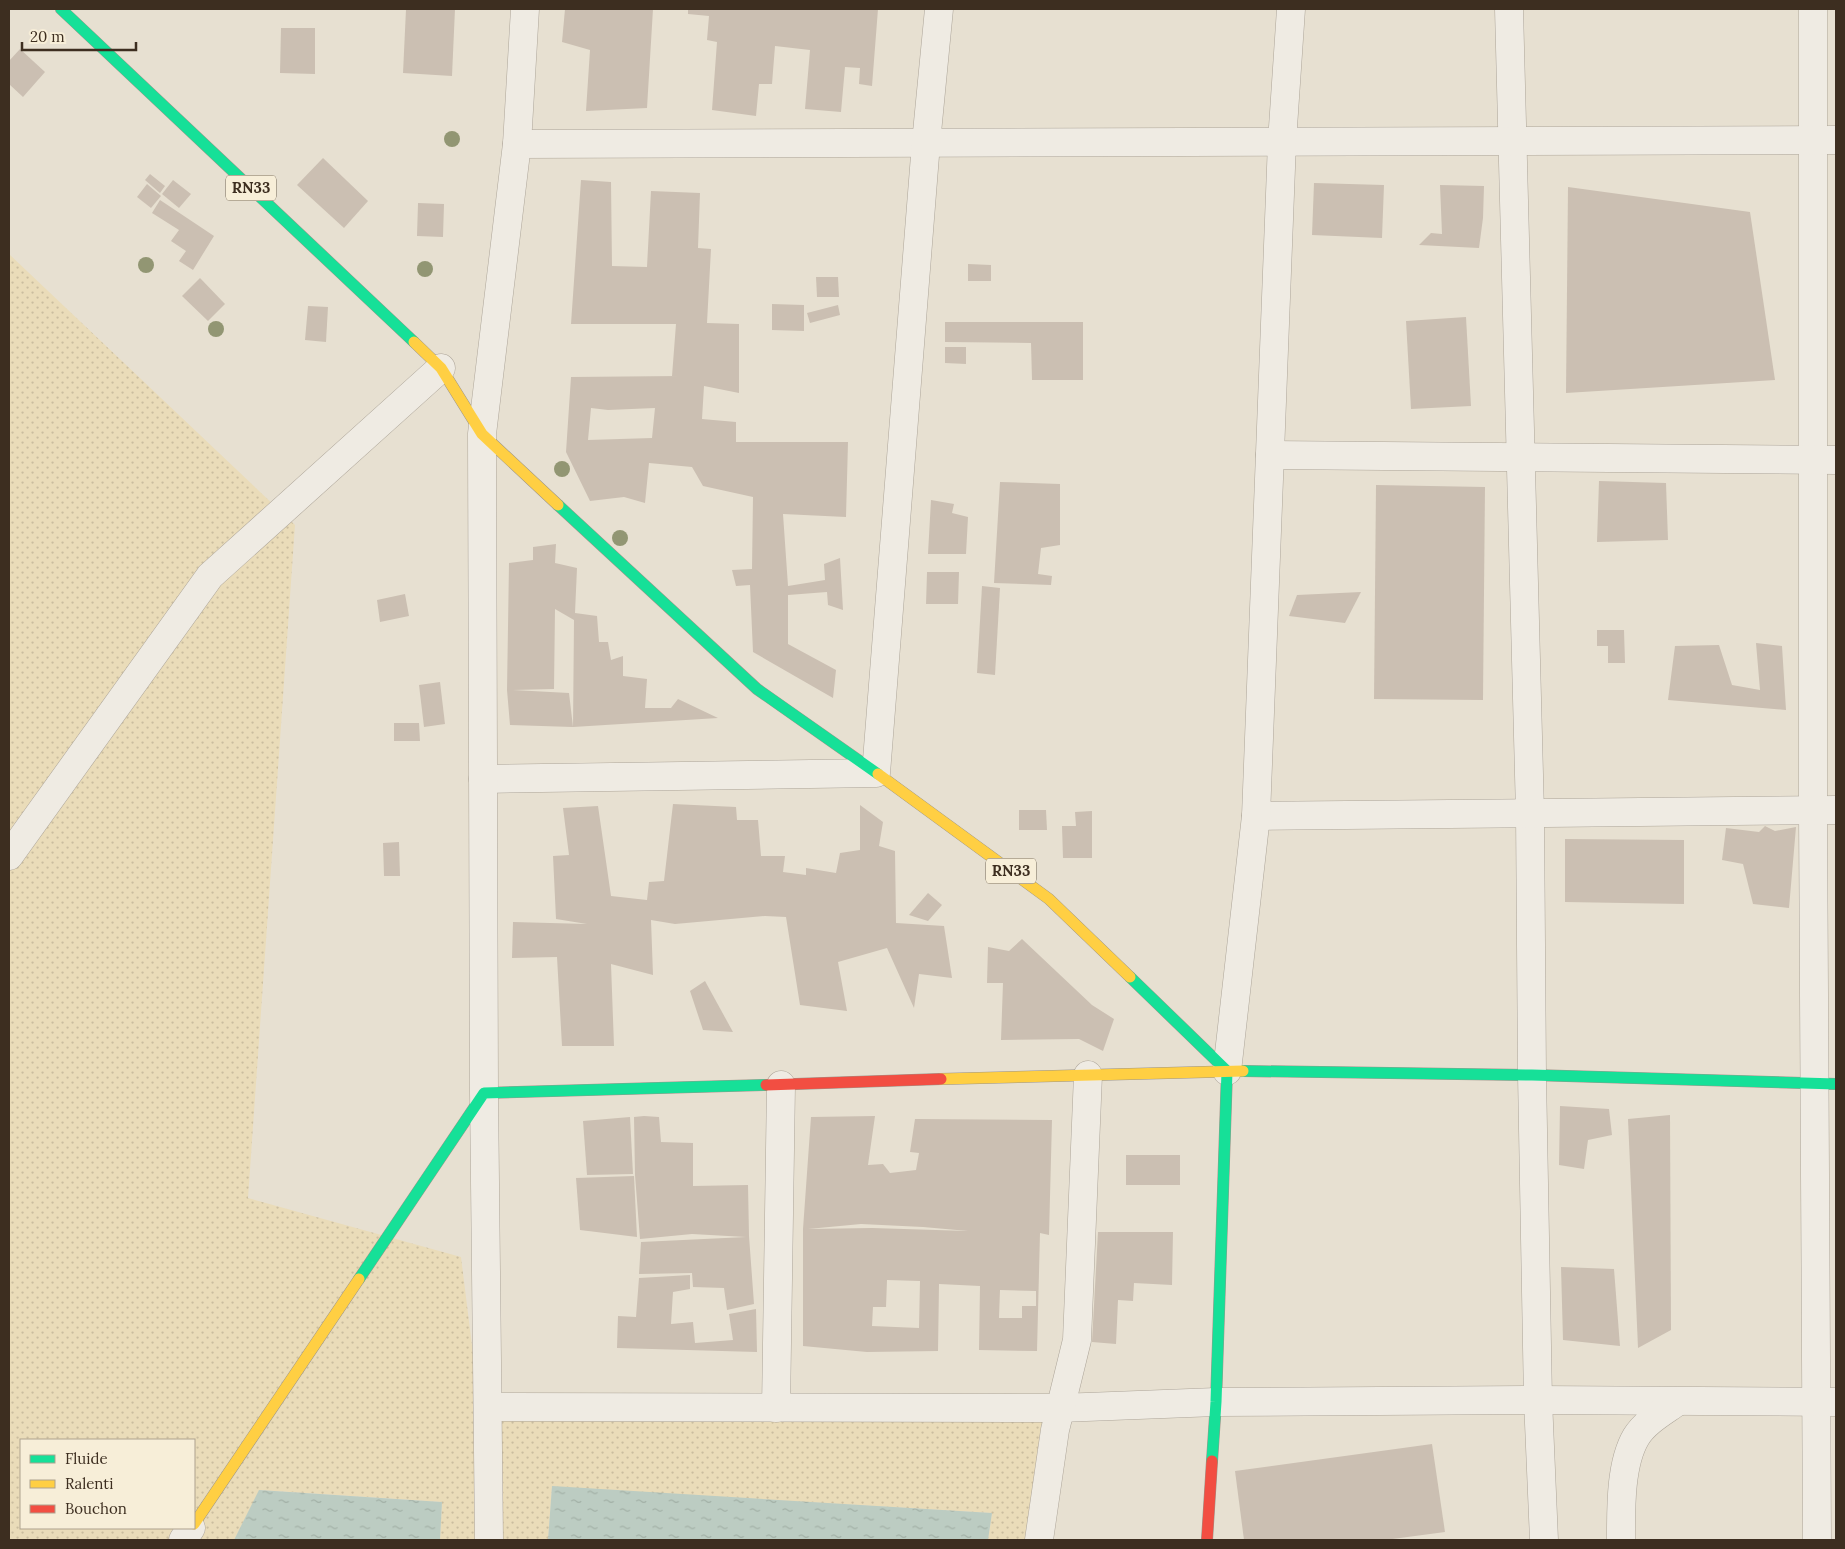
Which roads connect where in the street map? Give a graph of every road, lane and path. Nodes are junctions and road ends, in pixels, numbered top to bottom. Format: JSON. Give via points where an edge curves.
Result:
{"nodes":[{"id":1,"x":61,"y":9,"type":"edge"},
{"id":2,"x":525,"y":9,"type":"edge"},
{"id":3,"x":939,"y":9,"type":"edge"},
{"id":4,"x":1291,"y":9,"type":"edge"},
{"id":5,"x":1509,"y":9,"type":"edge"},
{"id":6,"x":1813,"y":9,"type":"edge"},
{"id":7,"x":1825,"y":140,"type":"edge"},
{"id":8,"x":1512,"y":141,"type":"junction"},
{"id":9,"x":1282,"y":142,"type":"junction"},
{"id":10,"x":926,"y":143,"type":"junction"},
{"id":11,"x":517,"y":144,"type":"junction"},
{"id":12,"x":441,"y":368,"type":"junction"},
{"id":13,"x":482,"y":434,"type":"junction"},
{"id":14,"x":1270,"y":455,"type":"junction"},
{"id":15,"x":1522,"y":458,"type":"junction"},
{"id":16,"x":1825,"y":460,"type":"edge"},
{"id":17,"x":876,"y":773,"type":"junction"},
{"id":18,"x":483,"y":779,"type":"junction"},
{"id":19,"x":1825,"y":810,"type":"edge"},
{"id":20,"x":1530,"y":813,"type":"junction"},
{"id":21,"x":1256,"y":816,"type":"junction"},
{"id":22,"x":9,"y":856,"type":"edge"},
{"id":23,"x":1227,"y":1071,"type":"junction"},
{"id":24,"x":1088,"y":1075,"type":"junction"},
{"id":25,"x":1532,"y":1075,"type":"junction"},
{"id":26,"x":1826,"y":1084,"type":"edge"},
{"id":27,"x":781,"y":1085,"type":"junction"},
{"id":28,"x":484,"y":1093,"type":"junction"},
{"id":29,"x":1538,"y":1400,"type":"junction"},
{"id":30,"x":1216,"y":1402,"type":"junction"},
{"id":31,"x":1677,"y":1402,"type":"junction"},
{"id":32,"x":1826,"y":1402,"type":"edge"},
{"id":33,"x":488,"y":1406,"type":"junction"},
{"id":34,"x":776,"y":1408,"type":"junction"},
{"id":35,"x":1060,"y":1408,"type":"junction"},
{"id":36,"x":195,"y":1523,"type":"edge"},
{"id":37,"x":190,"y":1529,"type":"edge"},
{"id":38,"x":183,"y":1540,"type":"edge"},
{"id":39,"x":489,"y":1540,"type":"edge"},
{"id":40,"x":1040,"y":1540,"type":"edge"},
{"id":41,"x":1207,"y":1540,"type":"edge"},
{"id":42,"x":1544,"y":1540,"type":"edge"},
{"id":43,"x":1621,"y":1540,"type":"edge"},
{"id":44,"x":1817,"y":1540,"type":"edge"}],
"edges":[{"from":1,"to":12,"type":"main road","number":"RN33"},
{"from":2,"to":11,"type":"street"},
{"from":3,"to":10,"type":"street"},
{"from":4,"to":9,"type":"street"},
{"from":5,"to":8,"type":"street"},
{"from":6,"to":7,"type":"street"},
{"from":7,"to":8,"type":"street"},
{"from":7,"to":16,"type":"street"},
{"from":8,"to":9,"type":"street"},
{"from":8,"to":15,"type":"street"},
{"from":9,"to":10,"type":"street"},
{"from":9,"to":14,"type":"street"},
{"from":10,"to":11,"type":"street"},
{"from":10,"to":17,"type":"street"},
{"from":11,"to":13,"type":"street"},
{"from":12,"to":13,"type":"main road","number":"RN33"},
{"from":12,"to":22,"type":"street","via":[[210,576]]},
{"from":13,"to":17,"type":"main road","number":"RN33","via":[[757,690]]},
{"from":13,"to":18,"type":"street"},
{"from":14,"to":15,"type":"street"},
{"from":14,"to":21,"type":"street"},
{"from":15,"to":16,"type":"street"},
{"from":15,"to":20,"type":"street"},
{"from":16,"to":19,"type":"street"},
{"from":17,"to":18,"type":"street"},
{"from":17,"to":23,"type":"main road","number":"RN33","via":[[1049,899]]},
{"from":18,"to":28,"type":"street"},
{"from":19,"to":20,"type":"street"},
{"from":19,"to":26,"type":"street"},
{"from":20,"to":21,"type":"street"},
{"from":20,"to":25,"type":"street"},
{"from":21,"to":23,"type":"street"},
{"from":23,"to":24,"type":"main road"},
{"from":23,"to":25,"type":"main road"},
{"from":23,"to":30,"type":"main road"},
{"from":24,"to":27,"type":"main road"},
{"from":24,"to":35,"type":"street","via":[[1077,1340]]},
{"from":25,"to":26,"type":"main road"},
{"from":25,"to":29,"type":"street"},
{"from":26,"to":32,"type":"street"},
{"from":27,"to":28,"type":"main road"},
{"from":27,"to":34,"type":"street"},
{"from":28,"to":33,"type":"street"},
{"from":28,"to":36,"type":"main road"},
{"from":29,"to":30,"type":"street"},
{"from":29,"to":31,"type":"street"},
{"from":29,"to":42,"type":"street"},
{"from":30,"to":35,"type":"street"},
{"from":30,"to":41,"type":"main road"},
{"from":31,"to":32,"type":"street"},
{"from":31,"to":43,"type":"street","via":[[1649,1422],[1636,1437],[1621,1497]]},
{"from":32,"to":44,"type":"street"},
{"from":33,"to":34,"type":"street"},
{"from":33,"to":39,"type":"street"},
{"from":34,"to":35,"type":"street"},
{"from":35,"to":40,"type":"street"},
{"from":37,"to":38,"type":"street"}]}
